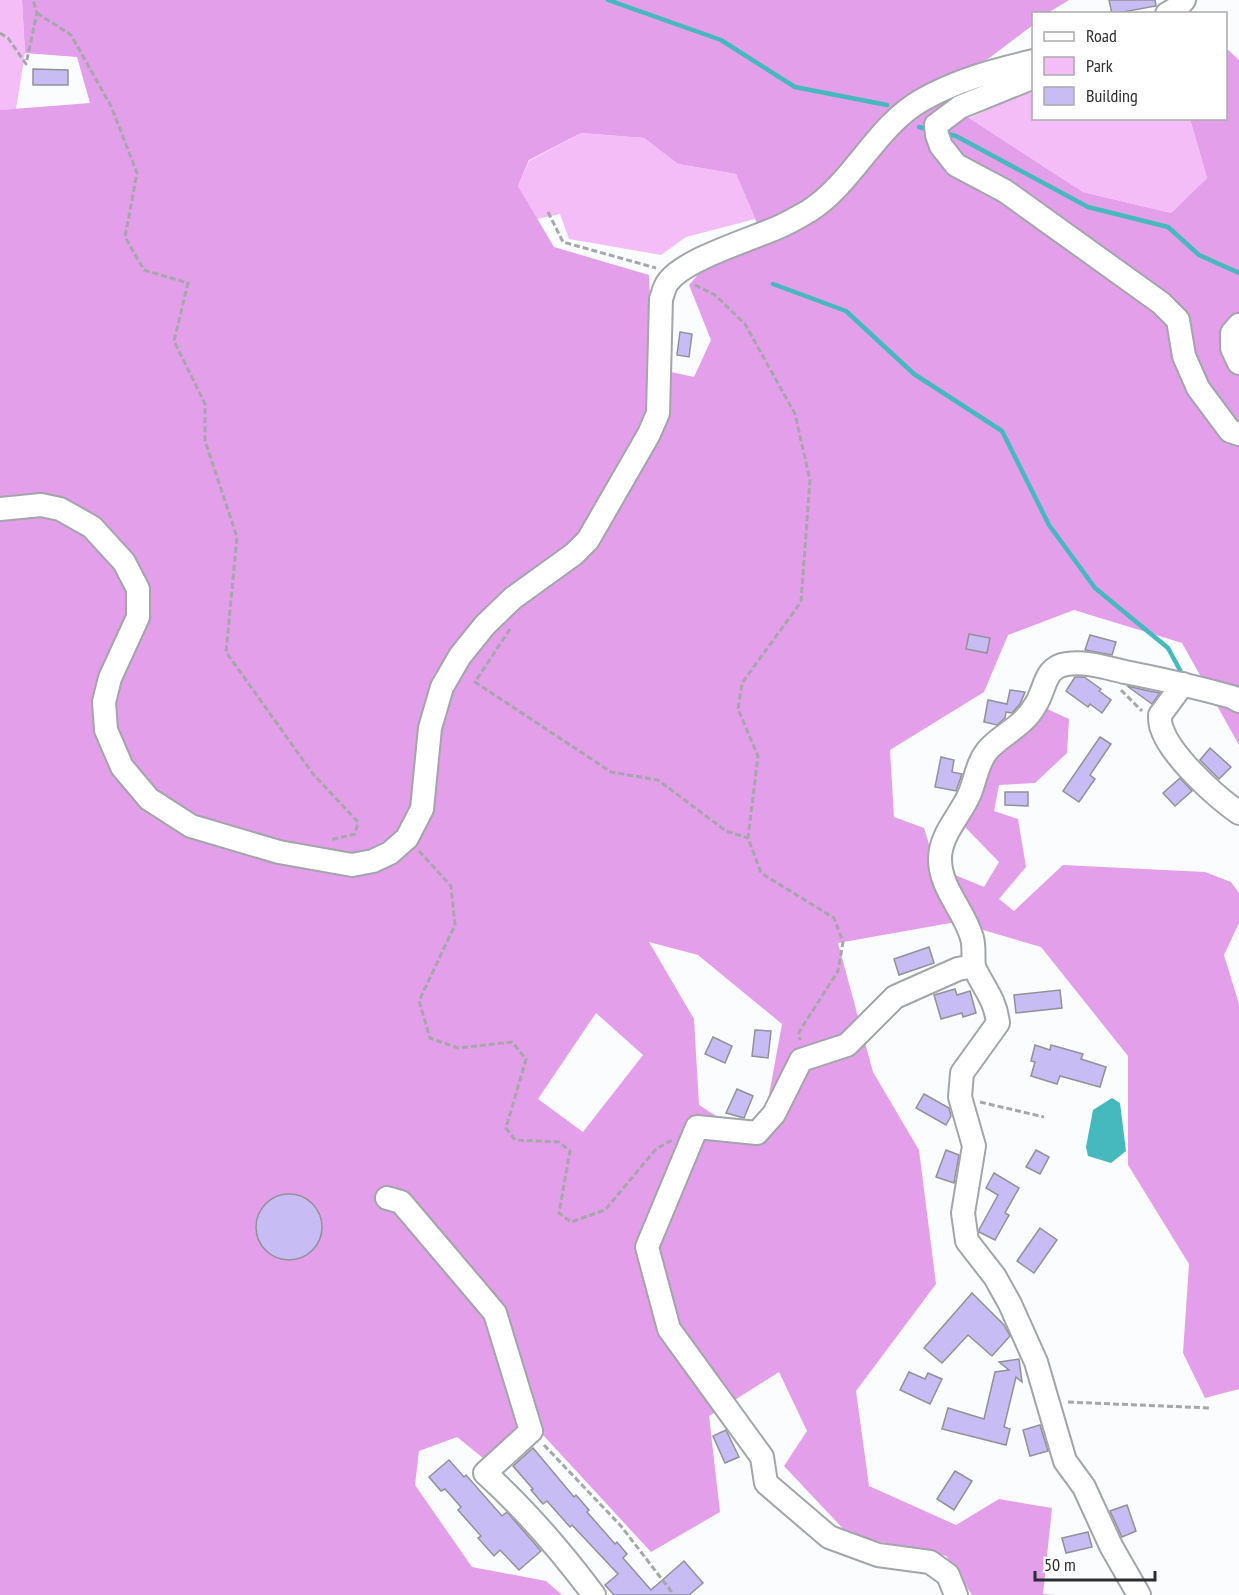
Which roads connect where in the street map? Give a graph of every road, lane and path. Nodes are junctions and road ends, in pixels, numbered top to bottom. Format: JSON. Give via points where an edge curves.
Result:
{"nodes":[{"id":1,"x":33,"y":0,"type":"edge"},
{"id":2,"x":1184,"y":0,"type":"edge"},
{"id":3,"x":1170,"y":12,"type":"edge"},
{"id":4,"x":37,"y":13,"type":"junction"},
{"id":5,"x":0,"y":33,"type":"edge"},
{"id":6,"x":1032,"y":61,"type":"edge"},
{"id":7,"x":1032,"y":78,"type":"edge"},
{"id":8,"x":549,"y":212,"type":"dead end"},
{"id":9,"x":676,"y":274,"type":"junction"},
{"id":10,"x":1239,"y":325,"type":"edge"},
{"id":11,"x":1239,"y":363,"type":"edge"},
{"id":12,"x":1239,"y":434,"type":"edge"},
{"id":13,"x":0,"y":508,"type":"edge"},
{"id":14,"x":513,"y":598,"type":"junction"},
{"id":15,"x":1183,"y":684,"type":"junction"},
{"id":16,"x":1239,"y":701,"type":"edge"},
{"id":17,"x":1239,"y":813,"type":"edge"},
{"id":18,"x":407,"y":838,"type":"junction"},
{"id":19,"x":748,"y":838,"type":"junction"},
{"id":20,"x":322,"y":840,"type":"dead end"},
{"id":21,"x":973,"y":966,"type":"junction"},
{"id":22,"x":801,"y":1059,"type":"junction"},
{"id":23,"x":960,"y":1098,"type":"junction"},
{"id":24,"x":1044,"y":1117,"type":"dead end"},
{"id":25,"x":697,"y":1127,"type":"junction"},
{"id":26,"x":387,"y":1198,"type":"dead end"},
{"id":27,"x":1048,"y":1401,"type":"junction"},
{"id":28,"x":1210,"y":1408,"type":"dead end"},
{"id":29,"x":531,"y":1431,"type":"junction"},
{"id":30,"x":594,"y":1595,"type":"edge"},
{"id":31,"x":674,"y":1595,"type":"edge"},
{"id":32,"x":956,"y":1595,"type":"edge"},
{"id":33,"x":1139,"y":1595,"type":"edge"}],
"edges":[{"from":1,"to":4,"type":"path"},
{"from":2,"to":3,"type":"street"},
{"from":4,"to":5,"type":"path","via":[[26,64]]},
{"from":4,"to":20,"type":"path","via":[[71,35],[111,106],[138,173],[125,237],[144,270],[188,283],[174,340],[205,404],[204,441],[237,537],[226,652],[312,774],[358,822],[355,834]]},
{"from":6,"to":9,"type":"street","via":[[979,74],[921,100],[895,121],[835,189],[811,210]]},
{"from":7,"to":12,"type":"street","via":[[960,107],[936,130],[941,146],[956,165],[1005,191],[1161,303],[1178,320],[1184,356],[1198,388],[1230,431]]},
{"from":8,"to":9,"type":"path","via":[[562,242]]},
{"from":9,"to":14,"type":"street","via":[[667,283],[661,299],[658,413],[649,434],[588,540]]},
{"from":9,"to":19,"type":"path","via":[[715,295],[745,324],[795,414],[810,480],[801,602],[742,683],[738,709],[758,756]]},
{"from":10,"to":11,"type":"street","via":[[1232,333]]},
{"from":13,"to":18,"type":"street","via":[[41,504],[60,509],[92,527],[124,562],[138,589],[138,617],[110,678],[104,702],[106,730],[122,767],[149,799],[191,826],[279,852],[351,865],[390,853]]},
{"from":14,"to":18,"type":"street","via":[[484,625],[442,687],[430,728],[422,809]]},
{"from":14,"to":19,"type":"path","via":[[512,626],[475,682],[610,772],[658,780],[726,831]]},
{"from":15,"to":16,"type":"street"},
{"from":15,"to":17,"type":"street","via":[[1160,715],[1161,728],[1175,753]]},
{"from":15,"to":21,"type":"street","via":[[1095,665],[1056,666],[1021,725],[988,750],[976,768],[970,792],[944,841],[940,859],[946,885],[972,937]]},
{"from":18,"to":25,"type":"path","via":[[451,886],[455,925],[419,1001],[430,1038],[458,1048],[512,1042],[526,1059],[506,1128],[515,1140],[559,1142],[570,1151],[559,1213],[571,1222],[605,1210],[656,1149]]},
{"from":19,"to":22,"type":"path","via":[[761,873],[834,918],[843,942],[838,971],[799,1032]]},
{"from":21,"to":22,"type":"street","via":[[895,997],[847,1045]]},
{"from":21,"to":23,"type":"street","via":[[996,1006],[998,1023],[962,1073]]},
{"from":22,"to":25,"type":"street","via":[[774,1114],[757,1133]]},
{"from":23,"to":24,"type":"path"},
{"from":23,"to":27,"type":"street","via":[[974,1146],[963,1213],[967,1241],[1010,1304],[1036,1362]]},
{"from":25,"to":32,"type":"street","via":[[647,1247],[669,1329],[762,1457],[766,1483],[829,1537],[878,1555],[930,1562],[948,1575]]},
{"from":26,"to":29,"type":"street","via":[[401,1202],[495,1313]]},
{"from":27,"to":28,"type":"path"},
{"from":27,"to":33,"type":"street","via":[[1065,1461],[1084,1487]]},
{"from":29,"to":30,"type":"street","via":[[485,1473],[562,1552]]},
{"from":29,"to":31,"type":"path","via":[[621,1526]]}]}
